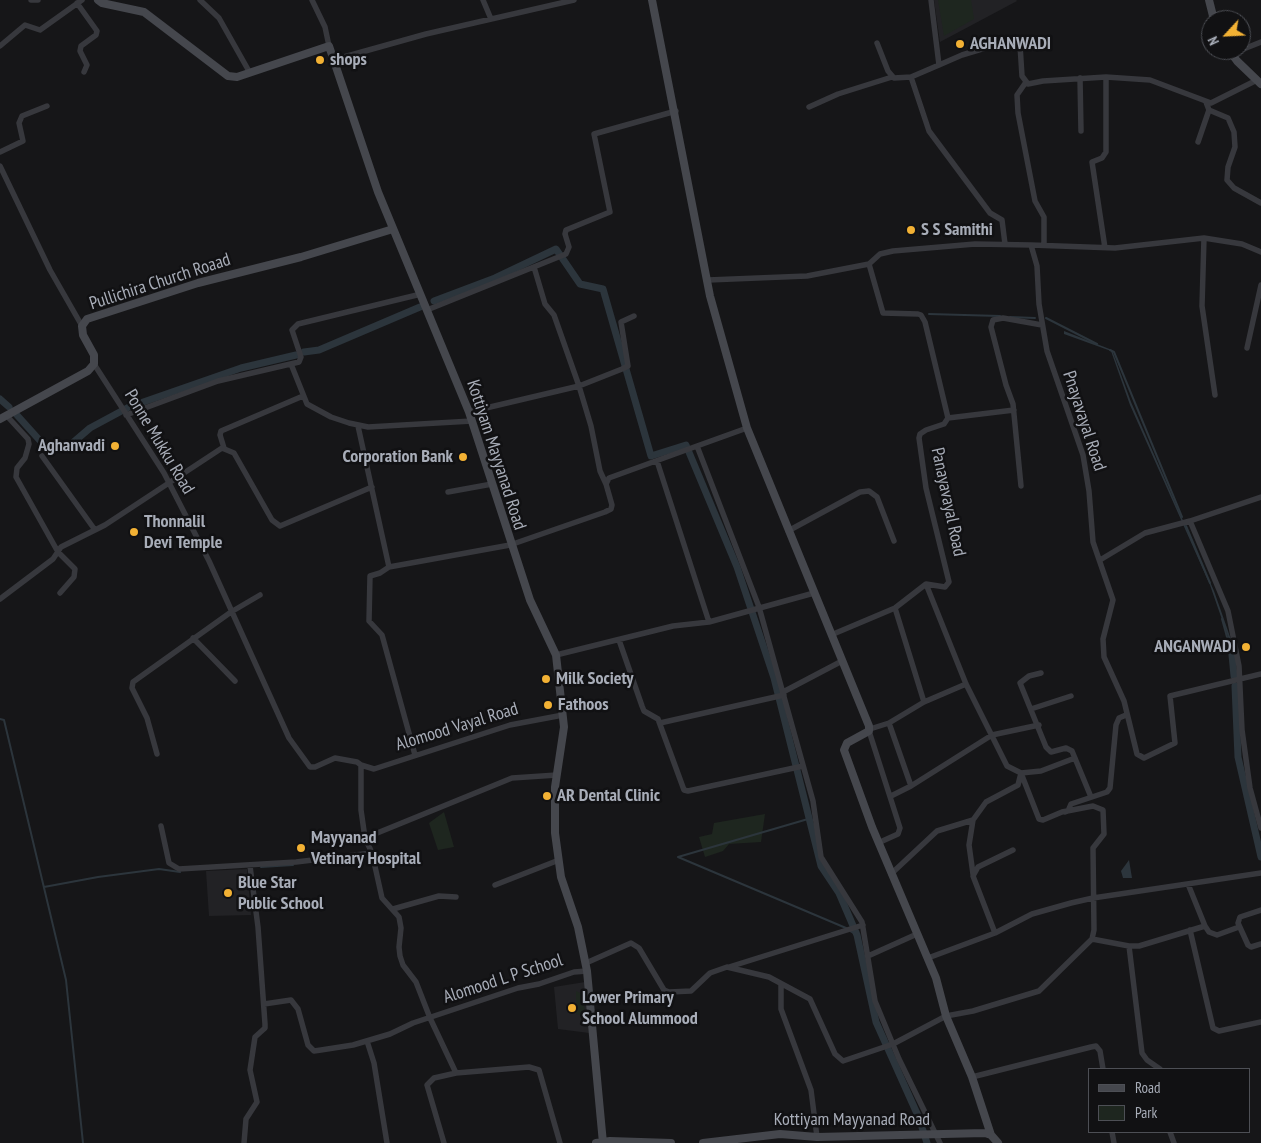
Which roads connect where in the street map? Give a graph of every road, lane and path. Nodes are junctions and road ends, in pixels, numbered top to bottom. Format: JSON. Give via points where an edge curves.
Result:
{"nodes":[{"id":1,"x":31,"y":0,"type":"edge"},
{"id":2,"x":38,"y":0,"type":"edge"},
{"id":3,"x":98,"y":0,"type":"edge"},
{"id":4,"x":200,"y":0,"type":"edge"},
{"id":5,"x":312,"y":0,"type":"edge"},
{"id":6,"x":483,"y":0,"type":"edge"},
{"id":7,"x":574,"y":0,"type":"edge"},
{"id":8,"x":652,"y":0,"type":"edge"},
{"id":9,"x":931,"y":0,"type":"edge"},
{"id":10,"x":79,"y":2,"type":"edge"},
{"id":11,"x":490,"y":19,"type":"junction"},
{"id":12,"x":878,"y":43,"type":"dead end"},
{"id":13,"x":0,"y":46,"type":"edge"},
{"id":14,"x":329,"y":46,"type":"junction"},
{"id":15,"x":333,"y":60,"type":"junction"},
{"id":16,"x":1238,"y":60,"type":"edge"},
{"id":17,"x":939,"y":65,"type":"junction"},
{"id":18,"x":84,"y":72,"type":"dead end"},
{"id":19,"x":250,"y":73,"type":"junction"},
{"id":20,"x":892,"y":77,"type":"junction"},
{"id":21,"x":911,"y":77,"type":"junction"},
{"id":22,"x":1106,"y":77,"type":"junction"},
{"id":23,"x":1080,"y":78,"type":"junction"},
{"id":24,"x":1026,"y":82,"type":"junction"},
{"id":25,"x":1259,"y":82,"type":"edge"},
{"id":26,"x":1206,"y":102,"type":"junction"},
{"id":27,"x":47,"y":106,"type":"dead end"},
{"id":28,"x":809,"y":107,"type":"dead end"},
{"id":29,"x":1209,"y":110,"type":"junction"},
{"id":30,"x":676,"y":111,"type":"junction"},
{"id":31,"x":1081,"y":131,"type":"dead end"},
{"id":32,"x":1198,"y":142,"type":"dead end"},
{"id":33,"x":0,"y":152,"type":"edge"},
{"id":34,"x":0,"y":166,"type":"edge"},
{"id":35,"x":1261,"y":203,"type":"edge"},
{"id":36,"x":393,"y":229,"type":"junction"},
{"id":37,"x":1204,"y":238,"type":"junction"},
{"id":38,"x":1005,"y":244,"type":"junction"},
{"id":39,"x":1031,"y":245,"type":"junction"},
{"id":40,"x":1044,"y":245,"type":"junction"},
{"id":41,"x":1105,"y":248,"type":"junction"},
{"id":42,"x":1261,"y":252,"type":"edge"},
{"id":43,"x":869,"y":264,"type":"junction"},
{"id":44,"x":534,"y":267,"type":"junction"},
{"id":45,"x":708,"y":280,"type":"junction"},
{"id":46,"x":1261,"y":285,"type":"edge"},
{"id":47,"x":421,"y":294,"type":"junction"},
{"id":48,"x":427,"y":310,"type":"junction"},
{"id":49,"x":634,"y":316,"type":"dead end"},
{"id":50,"x":1042,"y":324,"type":"junction"},
{"id":51,"x":82,"y":326,"type":"junction"},
{"id":52,"x":1247,"y":348,"type":"dead end"},
{"id":53,"x":94,"y":364,"type":"junction"},
{"id":54,"x":291,"y":364,"type":"junction"},
{"id":55,"x":579,"y":386,"type":"junction"},
{"id":56,"x":1216,"y":395,"type":"dead end"},
{"id":57,"x":303,"y":396,"type":"junction"},
{"id":58,"x":1014,"y":410,"type":"junction"},
{"id":59,"x":469,"y":412,"type":"junction"},
{"id":60,"x":126,"y":415,"type":"junction"},
{"id":61,"x":3,"y":417,"type":"edge"},
{"id":62,"x":948,"y":418,"type":"junction"},
{"id":63,"x":472,"y":421,"type":"junction"},
{"id":64,"x":358,"y":426,"type":"junction"},
{"id":65,"x":747,"y":428,"type":"junction"},
{"id":66,"x":697,"y":446,"type":"junction"},
{"id":67,"x":223,"y":448,"type":"junction"},
{"id":68,"x":42,"y":456,"type":"dead end"},
{"id":69,"x":657,"y":461,"type":"junction"},
{"id":70,"x":170,"y":484,"type":"junction"},
{"id":71,"x":492,"y":484,"type":"junction"},
{"id":72,"x":606,"y":484,"type":"junction"},
{"id":73,"x":1021,"y":486,"type":"dead end"},
{"id":74,"x":372,"y":488,"type":"junction"},
{"id":75,"x":448,"y":492,"type":"dead end"},
{"id":76,"x":1261,"y":496,"type":"edge"},
{"id":77,"x":1190,"y":522,"type":"junction"},
{"id":78,"x":95,"y":530,"type":"junction"},
{"id":79,"x":788,"y":531,"type":"junction"},
{"id":80,"x":894,"y":541,"type":"dead end"},
{"id":81,"x":510,"y":545,"type":"junction"},
{"id":82,"x":58,"y":552,"type":"junction"},
{"id":83,"x":1100,"y":560,"type":"junction"},
{"id":84,"x":389,"y":566,"type":"junction"},
{"id":85,"x":926,"y":584,"type":"junction"},
{"id":86,"x":60,"y":593,"type":"dead end"},
{"id":87,"x":814,"y":593,"type":"junction"},
{"id":88,"x":260,"y":595,"type":"dead end"},
{"id":89,"x":0,"y":599,"type":"edge"},
{"id":90,"x":760,"y":607,"type":"junction"},
{"id":91,"x":895,"y":608,"type":"junction"},
{"id":92,"x":231,"y":612,"type":"junction"},
{"id":93,"x":709,"y":622,"type":"junction"},
{"id":94,"x":831,"y":635,"type":"junction"},
{"id":95,"x":193,"y":638,"type":"junction"},
{"id":96,"x":619,"y":640,"type":"junction"},
{"id":97,"x":556,"y":655,"type":"junction"},
{"id":98,"x":842,"y":661,"type":"junction"},
{"id":99,"x":1041,"y":673,"type":"dead end"},
{"id":100,"x":1261,"y":674,"type":"edge"},
{"id":101,"x":1240,"y":680,"type":"junction"},
{"id":102,"x":235,"y":681,"type":"dead end"},
{"id":103,"x":966,"y":684,"type":"junction"},
{"id":104,"x":783,"y":693,"type":"junction"},
{"id":105,"x":1071,"y":696,"type":"dead end"},
{"id":106,"x":924,"y":702,"type":"junction"},
{"id":107,"x":1030,"y":709,"type":"junction"},
{"id":108,"x":563,"y":715,"type":"junction"},
{"id":109,"x":1126,"y":715,"type":"junction"},
{"id":110,"x":660,"y":723,"type":"junction"},
{"id":111,"x":889,"y":723,"type":"junction"},
{"id":112,"x":1039,"y":726,"type":"junction"},
{"id":113,"x":869,"y":730,"type":"junction"},
{"id":114,"x":992,"y":736,"type":"junction"},
{"id":115,"x":158,"y":754,"type":"dead end"},
{"id":116,"x":415,"y":755,"type":"junction"},
{"id":117,"x":1075,"y":758,"type":"junction"},
{"id":118,"x":361,"y":765,"type":"junction"},
{"id":119,"x":803,"y":766,"type":"junction"},
{"id":120,"x":1021,"y":773,"type":"junction"},
{"id":121,"x":557,"y":776,"type":"junction"},
{"id":122,"x":912,"y":786,"type":"junction"},
{"id":123,"x":891,"y":796,"type":"junction"},
{"id":124,"x":1091,"y":797,"type":"junction"},
{"id":125,"x":1062,"y":812,"type":"junction"},
{"id":126,"x":973,"y":820,"type":"junction"},
{"id":127,"x":161,"y":826,"type":"dead end"},
{"id":128,"x":1261,"y":828,"type":"edge"},
{"id":129,"x":366,"y":838,"type":"junction"},
{"id":130,"x":878,"y":843,"type":"junction"},
{"id":131,"x":1013,"y":850,"type":"dead end"},
{"id":132,"x":372,"y":853,"type":"junction"},
{"id":133,"x":559,"y":860,"type":"junction"},
{"id":134,"x":250,"y":866,"type":"junction"},
{"id":135,"x":1261,"y":873,"type":"edge"},
{"id":136,"x":892,"y":874,"type":"junction"},
{"id":137,"x":974,"y":876,"type":"junction"},
{"id":138,"x":1188,"y":884,"type":"junction"},
{"id":139,"x":495,"y":885,"type":"dead end"},
{"id":140,"x":456,"y":897,"type":"dead end"},
{"id":141,"x":1093,"y":898,"type":"junction"},
{"id":142,"x":393,"y":909,"type":"junction"},
{"id":143,"x":1261,"y":910,"type":"edge"},
{"id":144,"x":863,"y":926,"type":"junction"},
{"id":145,"x":1204,"y":926,"type":"junction"},
{"id":146,"x":1239,"y":927,"type":"junction"},
{"id":147,"x":1190,"y":930,"type":"junction"},
{"id":148,"x":996,"y":933,"type":"junction"},
{"id":149,"x":917,"y":934,"type":"junction"},
{"id":150,"x":1092,"y":939,"type":"junction"},
{"id":151,"x":1261,"y":944,"type":"edge"},
{"id":152,"x":1129,"y":946,"type":"junction"},
{"id":153,"x":868,"y":956,"type":"junction"},
{"id":154,"x":928,"y":958,"type":"junction"},
{"id":155,"x":586,"y":967,"type":"junction"},
{"id":156,"x":727,"y":967,"type":"junction"},
{"id":157,"x":781,"y":984,"type":"junction"},
{"id":158,"x":264,"y":1004,"type":"junction"},
{"id":159,"x":946,"y":1016,"type":"junction"},
{"id":160,"x":430,"y":1018,"type":"junction"},
{"id":161,"x":1261,"y":1022,"type":"edge"},
{"id":162,"x":367,"y":1041,"type":"junction"},
{"id":163,"x":892,"y":1044,"type":"junction"},
{"id":164,"x":1103,"y":1068,"type":"edge"},
{"id":165,"x":1159,"y":1068,"type":"edge"},
{"id":166,"x":456,"y":1073,"type":"junction"},
{"id":167,"x":972,"y":1077,"type":"junction"},
{"id":168,"x":991,"y":1134,"type":"junction"},
{"id":169,"x":935,"y":1135,"type":"junction"},
{"id":170,"x":817,"y":1137,"type":"junction"},
{"id":171,"x":600,"y":1142,"type":"edge"},
{"id":172,"x":244,"y":1143,"type":"edge"},
{"id":173,"x":387,"y":1143,"type":"edge"},
{"id":174,"x":444,"y":1143,"type":"edge"},
{"id":175,"x":560,"y":1143,"type":"edge"},
{"id":176,"x":671,"y":1143,"type":"edge"},
{"id":177,"x":702,"y":1143,"type":"edge"},
{"id":178,"x":940,"y":1143,"type":"edge"},
{"id":179,"x":998,"y":1143,"type":"edge"}],
"edges":[{"from":1,"to":2,"type":"street"},
{"from":3,"to":19,"type":"main road","via":[[144,12],[228,76]]},
{"from":4,"to":19,"type":"street","via":[[219,18]]},
{"from":5,"to":14,"type":"street","via":[[325,27]]},
{"from":6,"to":11,"type":"street"},
{"from":7,"to":11,"type":"street"},
{"from":8,"to":30,"type":"main road"},
{"from":9,"to":17,"type":"street"},
{"from":10,"to":13,"type":"street","via":[[40,30],[25,25]]},
{"from":10,"to":18,"type":"street","via":[[97,31],[81,46],[87,65]]},
{"from":11,"to":15,"type":"street"},
{"from":12,"to":20,"type":"street"},
{"from":14,"to":15,"type":"main road","name":"Kottiyam Mayyanad Road"},
{"from":14,"to":19,"type":"main road"},
{"from":15,"to":36,"type":"main road","name":"Kottiyam Mayyanad Road"},
{"from":16,"to":25,"type":"main road"},
{"from":17,"to":21,"type":"street"},
{"from":17,"to":24,"type":"street","via":[[1015,39],[1020,45],[1022,76]]},
{"from":20,"to":21,"type":"street"},
{"from":20,"to":28,"type":"street"},
{"from":21,"to":38,"type":"street","via":[[929,131],[990,213],[1002,220]]},
{"from":22,"to":23,"type":"street"},
{"from":22,"to":26,"type":"street","via":[[1150,80]]},
{"from":22,"to":41,"type":"street","via":[[1106,152],[1102,158],[1092,162]]},
{"from":23,"to":24,"type":"street"},
{"from":23,"to":31,"type":"street"},
{"from":24,"to":40,"type":"street","via":[[1016,95],[1035,201],[1044,217]]},
{"from":25,"to":26,"type":"street","via":[[1211,103]]},
{"from":26,"to":29,"type":"street"},
{"from":27,"to":33,"type":"street","via":[[22,116],[19,123],[23,141]]},
{"from":29,"to":32,"type":"street"},
{"from":29,"to":35,"type":"street","via":[[1228,118],[1234,132],[1235,147],[1227,180],[1234,188]]},
{"from":30,"to":44,"type":"street","via":[[594,134],[610,212],[566,230],[568,251]]},
{"from":30,"to":45,"type":"main road"},
{"from":34,"to":51,"type":"street","via":[[50,270]]},
{"from":36,"to":47,"type":"main road","name":"Kottiyam Mayyanad Road"},
{"from":36,"to":51,"type":"main road","name":"Pullichira Church Roaad","via":[[198,283],[87,319]]},
{"from":37,"to":41,"type":"street"},
{"from":37,"to":42,"type":"street","via":[[1242,244]]},
{"from":37,"to":56,"type":"street","via":[[1202,306]]},
{"from":38,"to":39,"type":"street"},
{"from":38,"to":43,"type":"street","via":[[893,251],[880,254]]},
{"from":39,"to":40,"type":"street"},
{"from":39,"to":50,"type":"street","name":"Pnayavayal Road","via":[[1037,266]]},
{"from":40,"to":41,"type":"street"},
{"from":43,"to":45,"type":"street","via":[[797,277]]},
{"from":43,"to":62,"type":"street","via":[[883,313],[918,314],[923,318]]},
{"from":44,"to":48,"type":"street"},
{"from":44,"to":55,"type":"street","via":[[545,304],[554,315]]},
{"from":45,"to":65,"type":"main road"},
{"from":46,"to":52,"type":"street"},
{"from":47,"to":48,"type":"main road","name":"Kottiyam Mayyanad Road"},
{"from":47,"to":54,"type":"street","via":[[298,324],[292,330],[301,360]]},
{"from":48,"to":59,"type":"main road","name":"Kottiyam Mayyanad Road"},
{"from":49,"to":55,"type":"street","via":[[621,322],[628,366]]},
{"from":50,"to":58,"type":"street","via":[[1003,318],[993,320],[992,333]]},
{"from":50,"to":83,"type":"street","name":"Pnayavayal Road","via":[[1047,351],[1083,455],[1093,542]]},
{"from":51,"to":53,"type":"main road","name":"Pullichira Church Roaad","via":[[83,335],[94,355]]},
{"from":53,"to":60,"type":"street","name":"Ponne Mukku Road"},
{"from":53,"to":61,"type":"main road","via":[[88,371]]},
{"from":54,"to":57,"type":"street"},
{"from":54,"to":60,"type":"street","via":[[218,382]]},
{"from":55,"to":59,"type":"street"},
{"from":55,"to":72,"type":"street","via":[[600,472]]},
{"from":57,"to":64,"type":"street","via":[[313,408]]},
{"from":57,"to":67,"type":"street","via":[[220,431]]},
{"from":58,"to":62,"type":"street"},
{"from":58,"to":73,"type":"street"},
{"from":59,"to":63,"type":"main road","name":"Kottiyam Mayyanad Road"},
{"from":60,"to":70,"type":"street","name":"Ponne Mukku Road"},
{"from":61,"to":82,"type":"street","via":[[28,439],[25,458],[17,468],[16,477]]},
{"from":62,"to":85,"type":"street","name":"Panayavayal Road","via":[[944,424],[923,432],[919,438],[926,488],[949,578],[945,587]]},
{"from":63,"to":64,"type":"street"},
{"from":63,"to":71,"type":"main road","name":"Kottiyam Mayyanad Road"},
{"from":64,"to":74,"type":"street"},
{"from":65,"to":66,"type":"street"},
{"from":65,"to":79,"type":"main road"},
{"from":66,"to":69,"type":"street"},
{"from":66,"to":90,"type":"street"},
{"from":67,"to":70,"type":"street"},
{"from":67,"to":74,"type":"street","via":[[234,453],[272,520],[280,526]]},
{"from":68,"to":78,"type":"street"},
{"from":69,"to":72,"type":"street","via":[[609,478]]},
{"from":69,"to":93,"type":"street"},
{"from":70,"to":78,"type":"street"},
{"from":70,"to":92,"type":"street","name":"Ponne Mukku Road"},
{"from":71,"to":75,"type":"street"},
{"from":71,"to":81,"type":"main road","name":"Kottiyam Mayyanad Road"},
{"from":72,"to":81,"type":"street","via":[[612,505],[608,511]]},
{"from":74,"to":84,"type":"street"},
{"from":76,"to":77,"type":"street"},
{"from":77,"to":83,"type":"street","via":[[1146,533]]},
{"from":77,"to":101,"type":"street","via":[[1228,611]]},
{"from":78,"to":82,"type":"street","via":[[80,536]]},
{"from":79,"to":80,"type":"street","via":[[860,492],[869,491],[877,497]]},
{"from":79,"to":87,"type":"main road"},
{"from":81,"to":84,"type":"street"},
{"from":81,"to":97,"type":"main road","name":"Kottiyam Mayyanad Road","via":[[530,600]]},
{"from":82,"to":86,"type":"street","via":[[75,569],[74,577]]},
{"from":82,"to":89,"type":"street","via":[[54,559]]},
{"from":83,"to":109,"type":"street","name":"Pnayavayal Road","via":[[1114,604],[1103,639],[1104,657],[1124,701]]},
{"from":84,"to":116,"type":"street","via":[[380,574],[370,576],[370,621],[382,635]]},
{"from":85,"to":91,"type":"street"},
{"from":85,"to":103,"type":"street"},
{"from":87,"to":90,"type":"street"},
{"from":87,"to":94,"type":"main road"},
{"from":88,"to":92,"type":"street"},
{"from":90,"to":93,"type":"street"},
{"from":90,"to":104,"type":"street"},
{"from":91,"to":94,"type":"street"},
{"from":91,"to":106,"type":"street"},
{"from":92,"to":95,"type":"street"},
{"from":92,"to":118,"type":"street","name":"Ponne Mukku Road","via":[[289,738],[306,762],[315,767],[341,758]]},
{"from":93,"to":96,"type":"street","via":[[673,626]]},
{"from":94,"to":98,"type":"main road"},
{"from":95,"to":102,"type":"street"},
{"from":95,"to":115,"type":"street","via":[[133,682],[132,688],[147,718]]},
{"from":96,"to":97,"type":"street"},
{"from":96,"to":110,"type":"street","via":[[644,711],[654,715]]},
{"from":97,"to":108,"type":"main road","name":"Kottiyam Mayyanad Road"},
{"from":98,"to":104,"type":"street"},
{"from":98,"to":113,"type":"main road"},
{"from":99,"to":107,"type":"street","via":[[1020,683]]},
{"from":100,"to":101,"type":"street"},
{"from":101,"to":109,"type":"street","name":"Pnayavayal Road","via":[[1170,696],[1174,743],[1144,758],[1135,750]]},
{"from":101,"to":128,"type":"street","via":[[1242,730],[1250,788]]},
{"from":103,"to":106,"type":"street"},
{"from":103,"to":114,"type":"street"},
{"from":104,"to":110,"type":"street"},
{"from":104,"to":119,"type":"street"},
{"from":105,"to":107,"type":"street"},
{"from":106,"to":111,"type":"street"},
{"from":107,"to":112,"type":"street"},
{"from":108,"to":116,"type":"street","name":"Alomood Vayal Road","via":[[510,725]]},
{"from":108,"to":121,"type":"main road","name":"Kottiyam Mayyanad Road"},
{"from":109,"to":124,"type":"street","via":[[1119,718],[1116,725],[1110,788]]},
{"from":110,"to":119,"type":"street","via":[[682,786],[688,791]]},
{"from":111,"to":113,"type":"street"},
{"from":111,"to":122,"type":"street"},
{"from":112,"to":114,"type":"street"},
{"from":112,"to":117,"type":"street","via":[[1048,751],[1069,748]]},
{"from":113,"to":123,"type":"street"},
{"from":113,"to":130,"type":"main road","via":[[847,743],[844,750]]},
{"from":114,"to":120,"type":"street","via":[[1007,766]]},
{"from":114,"to":122,"type":"street"},
{"from":116,"to":118,"type":"street","name":"Alomood Vayal Road","via":[[374,769]]},
{"from":117,"to":120,"type":"street","via":[[1042,771]]},
{"from":117,"to":124,"type":"street"},
{"from":118,"to":129,"type":"street","via":[[361,810]]},
{"from":119,"to":144,"type":"street","via":[[813,801],[821,857]]},
{"from":120,"to":125,"type":"street","via":[[1039,819]]},
{"from":120,"to":126,"type":"street","via":[[1018,785],[986,802]]},
{"from":121,"to":129,"type":"street","via":[[512,778]]},
{"from":121,"to":133,"type":"main road","name":"Kottiyam Mayyanad Road","via":[[554,815]]},
{"from":122,"to":123,"type":"street"},
{"from":123,"to":130,"type":"street","via":[[900,831]]},
{"from":124,"to":125,"type":"street","via":[[1071,804],[1068,811]]},
{"from":125,"to":141,"type":"street","via":[[1094,806],[1103,810],[1104,834],[1094,848]]},
{"from":126,"to":136,"type":"street","via":[[937,831]]},
{"from":126,"to":137,"type":"street","via":[[969,845]]},
{"from":127,"to":134,"type":"street","via":[[168,860],[175,868]]},
{"from":129,"to":132,"type":"street"},
{"from":130,"to":136,"type":"main road"},
{"from":131,"to":137,"type":"street","via":[[978,867]]},
{"from":132,"to":134,"type":"street"},
{"from":132,"to":142,"type":"street","via":[[382,898]]},
{"from":133,"to":139,"type":"street"},
{"from":133,"to":155,"type":"main road","name":"Kottiyam Mayyanad Road"},
{"from":134,"to":158,"type":"street"},
{"from":135,"to":138,"type":"street"},
{"from":136,"to":149,"type":"main road"},
{"from":137,"to":148,"type":"street"},
{"from":138,"to":141,"type":"street"},
{"from":138,"to":145,"type":"street"},
{"from":140,"to":142,"type":"street","via":[[440,896]]},
{"from":141,"to":148,"type":"street","via":[[1032,914]]},
{"from":141,"to":150,"type":"street"},
{"from":142,"to":160,"type":"street","via":[[401,928],[398,947],[403,965],[416,982]]},
{"from":143,"to":146,"type":"street","via":[[1240,917]]},
{"from":144,"to":153,"type":"street"},
{"from":144,"to":156,"type":"street"},
{"from":145,"to":146,"type":"street","via":[[1216,935]]},
{"from":145,"to":147,"type":"street"},
{"from":146,"to":151,"type":"street","via":[[1248,945]]},
{"from":147,"to":152,"type":"street","via":[[1146,945]]},
{"from":147,"to":161,"type":"street","via":[[1213,1028],[1219,1031]]},
{"from":148,"to":154,"type":"street"},
{"from":149,"to":153,"type":"street"},
{"from":149,"to":154,"type":"main road"},
{"from":150,"to":152,"type":"street"},
{"from":150,"to":159,"type":"street","via":[[1039,990]]},
{"from":152,"to":165,"type":"street","via":[[1142,1053]]},
{"from":153,"to":163,"type":"street","via":[[875,1001]]},
{"from":154,"to":159,"type":"main road"},
{"from":155,"to":156,"type":"street","name":"Alomood L P School","via":[[631,943],[635,944],[664,990],[669,992],[691,991],[710,973]]},
{"from":155,"to":160,"type":"street","name":"Alomood L P School"},
{"from":155,"to":171,"type":"main road","name":"Kottiyam Mayyanad Road"},
{"from":156,"to":157,"type":"street","via":[[769,977]]},
{"from":157,"to":163,"type":"street","via":[[810,999],[838,1059],[844,1061]]},
{"from":157,"to":170,"type":"street","via":[[781,1009],[811,1090]]},
{"from":158,"to":162,"type":"street","name":"Alomood L P School","via":[[291,1000],[298,1009],[308,1045],[314,1051]]},
{"from":158,"to":172,"type":"street","via":[[265,1028],[255,1037],[250,1070],[258,1102],[248,1113]]},
{"from":159,"to":163,"type":"street"},
{"from":159,"to":167,"type":"main road"},
{"from":160,"to":162,"type":"street","name":"Alomood L P School"},
{"from":160,"to":166,"type":"street"},
{"from":162,"to":173,"type":"street","via":[[374,1063]]},
{"from":163,"to":169,"type":"street"},
{"from":164,"to":167,"type":"street","via":[[1096,1046]]},
{"from":166,"to":174,"type":"street","via":[[434,1078],[427,1084]]},
{"from":166,"to":175,"type":"street","via":[[529,1067],[539,1070]]},
{"from":167,"to":168,"type":"main road"},
{"from":168,"to":169,"type":"main road","name":"Kottiyam Mayyanad Road"},
{"from":168,"to":179,"type":"main road"},
{"from":169,"to":170,"type":"main road","name":"Kottiyam Mayyanad Road"},
{"from":169,"to":178,"type":"street"},
{"from":170,"to":177,"type":"main road","name":"Kottiyam Mayyanad Road","via":[[780,1134]]},
{"from":171,"to":176,"type":"main road","name":"Kottiyam Mayyanad Road"}]}
